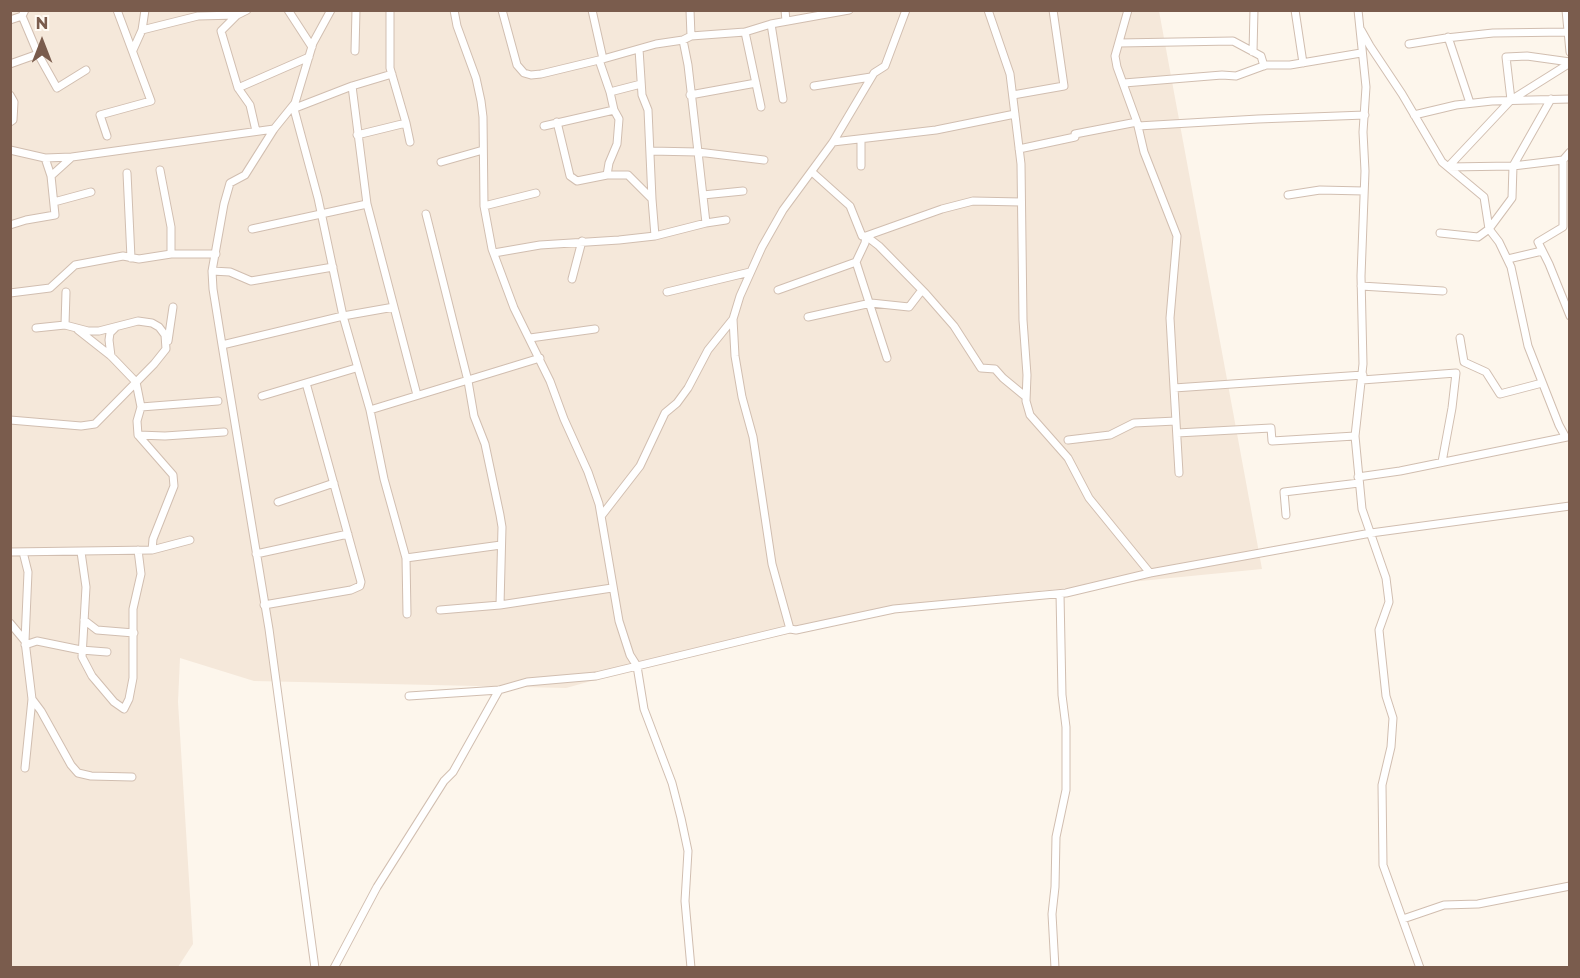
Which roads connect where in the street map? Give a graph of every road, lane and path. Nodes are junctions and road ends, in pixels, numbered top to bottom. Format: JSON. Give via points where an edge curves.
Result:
{"nodes":[{"id":1,"x":117,"y":10,"type":"edge"},
{"id":2,"x":145,"y":10,"type":"edge"},
{"id":3,"x":247,"y":10,"type":"edge"},
{"id":4,"x":288,"y":10,"type":"edge"},
{"id":5,"x":356,"y":10,"type":"edge"},
{"id":6,"x":390,"y":10,"type":"edge"},
{"id":7,"x":454,"y":10,"type":"edge"},
{"id":8,"x":502,"y":10,"type":"edge"},
{"id":9,"x":592,"y":10,"type":"edge"},
{"id":10,"x":690,"y":10,"type":"edge"},
{"id":11,"x":785,"y":10,"type":"edge"},
{"id":12,"x":849,"y":10,"type":"edge"},
{"id":13,"x":906,"y":10,"type":"edge"},
{"id":14,"x":988,"y":10,"type":"edge"},
{"id":15,"x":1053,"y":10,"type":"edge"},
{"id":16,"x":1128,"y":10,"type":"edge"},
{"id":17,"x":1254,"y":10,"type":"edge"},
{"id":18,"x":1295,"y":10,"type":"edge"},
{"id":19,"x":1358,"y":10,"type":"edge"},
{"id":20,"x":1566,"y":10,"type":"edge"},
{"id":21,"x":330,"y":11,"type":"edge"},
{"id":22,"x":24,"y":14,"type":"edge"},
{"id":23,"x":237,"y":15,"type":"junction"},
{"id":24,"x":10,"y":20,"type":"edge"},
{"id":25,"x":786,"y":21,"type":"junction"},
{"id":26,"x":771,"y":24,"type":"junction"},
{"id":27,"x":1361,"y":28,"type":"junction"},
{"id":28,"x":142,"y":30,"type":"junction"},
{"id":29,"x":745,"y":32,"type":"junction"},
{"id":30,"x":1568,"y":32,"type":"junction"},
{"id":31,"x":691,"y":36,"type":"junction"},
{"id":32,"x":1448,"y":38,"type":"junction"},
{"id":33,"x":683,"y":40,"type":"junction"},
{"id":34,"x":1119,"y":44,"type":"junction"},
{"id":35,"x":1409,"y":45,"type":"dead end"},
{"id":36,"x":312,"y":47,"type":"junction"},
{"id":37,"x":639,"y":49,"type":"junction"},
{"id":38,"x":133,"y":51,"type":"junction"},
{"id":39,"x":355,"y":51,"type":"dead end"},
{"id":40,"x":1254,"y":52,"type":"junction"},
{"id":41,"x":1569,"y":52,"type":"edge"},
{"id":42,"x":1361,"y":53,"type":"junction"},
{"id":43,"x":38,"y":54,"type":"junction"},
{"id":44,"x":309,"y":57,"type":"junction"},
{"id":45,"x":601,"y":60,"type":"junction"},
{"id":46,"x":1569,"y":62,"type":"edge"},
{"id":47,"x":1303,"y":63,"type":"junction"},
{"id":48,"x":10,"y":64,"type":"edge"},
{"id":49,"x":1264,"y":66,"type":"junction"},
{"id":50,"x":86,"y":70,"type":"dead end"},
{"id":51,"x":392,"y":74,"type":"junction"},
{"id":52,"x":871,"y":77,"type":"junction"},
{"id":53,"x":756,"y":83,"type":"junction"},
{"id":54,"x":1124,"y":83,"type":"junction"},
{"id":55,"x":641,"y":84,"type":"junction"},
{"id":56,"x":352,"y":86,"type":"junction"},
{"id":57,"x":814,"y":86,"type":"dead end"},
{"id":58,"x":238,"y":88,"type":"junction"},
{"id":59,"x":610,"y":92,"type":"junction"},
{"id":60,"x":10,"y":95,"type":"edge"},
{"id":61,"x":690,"y":95,"type":"junction"},
{"id":62,"x":1013,"y":95,"type":"junction"},
{"id":63,"x":783,"y":99,"type":"dead end"},
{"id":64,"x":1551,"y":99,"type":"junction"},
{"id":65,"x":1569,"y":99,"type":"edge"},
{"id":66,"x":1511,"y":100,"type":"junction"},
{"id":67,"x":1470,"y":103,"type":"junction"},
{"id":68,"x":761,"y":107,"type":"dead end"},
{"id":69,"x":292,"y":110,"type":"junction"},
{"id":70,"x":614,"y":110,"type":"junction"},
{"id":71,"x":1015,"y":114,"type":"junction"},
{"id":72,"x":1365,"y":115,"type":"junction"},
{"id":73,"x":1414,"y":115,"type":"junction"},
{"id":74,"x":10,"y":122,"type":"edge"},
{"id":75,"x":557,"y":122,"type":"junction"},
{"id":76,"x":406,"y":123,"type":"junction"},
{"id":77,"x":1137,"y":124,"type":"junction"},
{"id":78,"x":544,"y":126,"type":"dead end"},
{"id":79,"x":274,"y":129,"type":"junction"},
{"id":80,"x":256,"y":131,"type":"junction"},
{"id":81,"x":357,"y":135,"type":"junction"},
{"id":82,"x":106,"y":136,"type":"dead end"},
{"id":83,"x":861,"y":139,"type":"junction"},
{"id":84,"x":410,"y":142,"type":"dead end"},
{"id":85,"x":832,"y":142,"type":"junction"},
{"id":86,"x":1019,"y":149,"type":"junction"},
{"id":87,"x":10,"y":150,"type":"edge"},
{"id":88,"x":483,"y":150,"type":"junction"},
{"id":89,"x":650,"y":151,"type":"junction"},
{"id":90,"x":698,"y":152,"type":"junction"},
{"id":91,"x":1569,"y":152,"type":"edge"},
{"id":92,"x":72,"y":157,"type":"junction"},
{"id":93,"x":45,"y":158,"type":"junction"},
{"id":94,"x":764,"y":160,"type":"dead end"},
{"id":95,"x":1563,"y":160,"type":"junction"},
{"id":96,"x":441,"y":162,"type":"dead end"},
{"id":97,"x":861,"y":166,"type":"dead end"},
{"id":98,"x":1513,"y":166,"type":"junction"},
{"id":99,"x":1448,"y":167,"type":"junction"},
{"id":100,"x":160,"y":170,"type":"dead end"},
{"id":101,"x":812,"y":172,"type":"junction"},
{"id":102,"x":127,"y":173,"type":"dead end"},
{"id":103,"x":51,"y":176,"type":"junction"},
{"id":104,"x":607,"y":176,"type":"junction"},
{"id":105,"x":743,"y":190,"type":"dead end"},
{"id":106,"x":1364,"y":191,"type":"junction"},
{"id":107,"x":91,"y":192,"type":"dead end"},
{"id":108,"x":536,"y":193,"type":"dead end"},
{"id":109,"x":703,"y":195,"type":"junction"},
{"id":110,"x":1288,"y":195,"type":"dead end"},
{"id":111,"x":652,"y":199,"type":"junction"},
{"id":112,"x":54,"y":202,"type":"junction"},
{"id":113,"x":1021,"y":202,"type":"junction"},
{"id":114,"x":367,"y":204,"type":"junction"},
{"id":115,"x":484,"y":206,"type":"junction"},
{"id":116,"x":426,"y":214,"type":"dead end"},
{"id":117,"x":322,"y":215,"type":"junction"},
{"id":118,"x":726,"y":220,"type":"dead end"},
{"id":119,"x":706,"y":223,"type":"junction"},
{"id":120,"x":10,"y":225,"type":"edge"},
{"id":121,"x":252,"y":229,"type":"dead end"},
{"id":122,"x":1489,"y":229,"type":"junction"},
{"id":123,"x":1440,"y":233,"type":"dead end"},
{"id":124,"x":655,"y":236,"type":"junction"},
{"id":125,"x":866,"y":236,"type":"junction"},
{"id":126,"x":582,"y":242,"type":"junction"},
{"id":127,"x":1542,"y":251,"type":"junction"},
{"id":128,"x":494,"y":253,"type":"junction"},
{"id":129,"x":171,"y":254,"type":"junction"},
{"id":130,"x":216,"y":254,"type":"junction"},
{"id":131,"x":131,"y":258,"type":"junction"},
{"id":132,"x":1508,"y":259,"type":"junction"},
{"id":133,"x":856,"y":262,"type":"junction"},
{"id":134,"x":333,"y":267,"type":"junction"},
{"id":135,"x":212,"y":271,"type":"junction"},
{"id":136,"x":750,"y":272,"type":"junction"},
{"id":137,"x":572,"y":279,"type":"dead end"},
{"id":138,"x":1361,"y":286,"type":"junction"},
{"id":139,"x":778,"y":290,"type":"dead end"},
{"id":140,"x":922,"y":290,"type":"junction"},
{"id":141,"x":1443,"y":291,"type":"dead end"},
{"id":142,"x":66,"y":292,"type":"dead end"},
{"id":143,"x":667,"y":292,"type":"dead end"},
{"id":144,"x":10,"y":293,"type":"edge"},
{"id":145,"x":869,"y":303,"type":"junction"},
{"id":146,"x":173,"y":307,"type":"dead end"},
{"id":147,"x":394,"y":307,"type":"junction"},
{"id":148,"x":343,"y":316,"type":"junction"},
{"id":149,"x":1569,"y":316,"type":"edge"},
{"id":150,"x":808,"y":317,"type":"dead end"},
{"id":151,"x":733,"y":319,"type":"junction"},
{"id":152,"x":65,"y":325,"type":"junction"},
{"id":153,"x":74,"y":327,"type":"junction"},
{"id":154,"x":115,"y":327,"type":"junction"},
{"id":155,"x":36,"y":328,"type":"dead end"},
{"id":156,"x":595,"y":329,"type":"dead end"},
{"id":157,"x":530,"y":338,"type":"junction"},
{"id":158,"x":1460,"y":338,"type":"dead end"},
{"id":159,"x":222,"y":345,"type":"junction"},
{"id":160,"x":166,"y":349,"type":"junction"},
{"id":161,"x":111,"y":356,"type":"junction"},
{"id":162,"x":540,"y":358,"type":"junction"},
{"id":163,"x":887,"y":358,"type":"dead end"},
{"id":164,"x":356,"y":368,"type":"junction"},
{"id":165,"x":1362,"y":377,"type":"junction"},
{"id":166,"x":468,"y":381,"type":"junction"},
{"id":167,"x":136,"y":382,"type":"junction"},
{"id":168,"x":306,"y":383,"type":"junction"},
{"id":169,"x":1542,"y":383,"type":"junction"},
{"id":170,"x":1174,"y":388,"type":"junction"},
{"id":171,"x":417,"y":395,"type":"junction"},
{"id":172,"x":262,"y":396,"type":"dead end"},
{"id":173,"x":1026,"y":397,"type":"junction"},
{"id":174,"x":218,"y":401,"type":"dead end"},
{"id":175,"x":141,"y":407,"type":"junction"},
{"id":176,"x":370,"y":410,"type":"junction"},
{"id":177,"x":10,"y":420,"type":"edge"},
{"id":178,"x":1176,"y":421,"type":"junction"},
{"id":179,"x":224,"y":432,"type":"dead end"},
{"id":180,"x":1177,"y":433,"type":"junction"},
{"id":181,"x":138,"y":435,"type":"junction"},
{"id":182,"x":1355,"y":436,"type":"junction"},
{"id":183,"x":1568,"y":437,"type":"edge"},
{"id":184,"x":1068,"y":440,"type":"dead end"},
{"id":185,"x":1442,"y":462,"type":"junction"},
{"id":186,"x":1179,"y":473,"type":"dead end"},
{"id":187,"x":1358,"y":480,"type":"junction"},
{"id":188,"x":334,"y":483,"type":"junction"},
{"id":189,"x":278,"y":502,"type":"dead end"},
{"id":190,"x":1569,"y":506,"type":"edge"},
{"id":191,"x":602,"y":515,"type":"junction"},
{"id":192,"x":1286,"y":515,"type":"dead end"},
{"id":193,"x":1371,"y":533,"type":"junction"},
{"id":194,"x":348,"y":534,"type":"junction"},
{"id":195,"x":190,"y":540,"type":"dead end"},
{"id":196,"x":501,"y":545,"type":"junction"},
{"id":197,"x":138,"y":550,"type":"junction"},
{"id":198,"x":152,"y":550,"type":"junction"},
{"id":199,"x":10,"y":552,"type":"edge"},
{"id":200,"x":23,"y":552,"type":"junction"},
{"id":201,"x":81,"y":552,"type":"junction"},
{"id":202,"x":256,"y":554,"type":"junction"},
{"id":203,"x":406,"y":558,"type":"junction"},
{"id":204,"x":1150,"y":573,"type":"junction"},
{"id":205,"x":612,"y":588,"type":"junction"},
{"id":206,"x":1060,"y":594,"type":"junction"},
{"id":207,"x":264,"y":605,"type":"junction"},
{"id":208,"x":500,"y":605,"type":"junction"},
{"id":209,"x":440,"y":610,"type":"dead end"},
{"id":210,"x":407,"y":615,"type":"dead end"},
{"id":211,"x":84,"y":620,"type":"junction"},
{"id":212,"x":10,"y":623,"type":"edge"},
{"id":213,"x":790,"y":629,"type":"junction"},
{"id":214,"x":134,"y":633,"type":"junction"},
{"id":215,"x":25,"y":643,"type":"junction"},
{"id":216,"x":81,"y":651,"type":"junction"},
{"id":217,"x":107,"y":652,"type":"dead end"},
{"id":218,"x":637,"y":666,"type":"junction"},
{"id":219,"x":499,"y":690,"type":"junction"},
{"id":220,"x":409,"y":696,"type":"dead end"},
{"id":221,"x":32,"y":699,"type":"junction"},
{"id":222,"x":25,"y":768,"type":"dead end"},
{"id":223,"x":132,"y":777,"type":"dead end"},
{"id":224,"x":1569,"y":886,"type":"edge"},
{"id":225,"x":1403,"y":920,"type":"junction"},
{"id":226,"x":315,"y":968,"type":"edge"},
{"id":227,"x":334,"y":968,"type":"edge"},
{"id":228,"x":691,"y":968,"type":"edge"},
{"id":229,"x":1055,"y":968,"type":"edge"},
{"id":230,"x":1420,"y":968,"type":"edge"}],
"edges":[{"from":1,"to":38,"type":"street"},
{"from":2,"to":28,"type":"street"},
{"from":3,"to":23,"type":"street"},
{"from":4,"to":36,"type":"street"},
{"from":5,"to":39,"type":"street"},
{"from":6,"to":51,"type":"street"},
{"from":7,"to":88,"type":"street","via":[[482,101]]},
{"from":8,"to":45,"type":"street","via":[[517,65],[524,73],[541,74]]},
{"from":9,"to":45,"type":"street"},
{"from":10,"to":31,"type":"street"},
{"from":11,"to":25,"type":"street"},
{"from":12,"to":25,"type":"street"},
{"from":13,"to":52,"type":"street","via":[[885,66]]},
{"from":14,"to":62,"type":"street","via":[[1004,53]]},
{"from":15,"to":62,"type":"street","via":[[1064,86]]},
{"from":16,"to":34,"type":"street"},
{"from":17,"to":40,"type":"street"},
{"from":18,"to":47,"type":"street"},
{"from":19,"to":27,"type":"street"},
{"from":20,"to":30,"type":"street"},
{"from":21,"to":36,"type":"street"},
{"from":22,"to":24,"type":"street"},
{"from":22,"to":43,"type":"street"},
{"from":23,"to":28,"type":"street","via":[[198,16]]},
{"from":23,"to":58,"type":"street","via":[[221,31]]},
{"from":25,"to":26,"type":"street"},
{"from":26,"to":29,"type":"street"},
{"from":26,"to":63,"type":"street"},
{"from":27,"to":42,"type":"street"},
{"from":27,"to":73,"type":"street"},
{"from":28,"to":38,"type":"street"},
{"from":29,"to":31,"type":"street"},
{"from":29,"to":53,"type":"street"},
{"from":30,"to":32,"type":"street"},
{"from":30,"to":41,"type":"street"},
{"from":31,"to":33,"type":"street"},
{"from":32,"to":35,"type":"street"},
{"from":32,"to":67,"type":"street"},
{"from":33,"to":37,"type":"street"},
{"from":33,"to":61,"type":"street"},
{"from":34,"to":40,"type":"street","via":[[1233,41]]},
{"from":34,"to":54,"type":"street","via":[[1115,56]]},
{"from":36,"to":44,"type":"street"},
{"from":37,"to":45,"type":"street"},
{"from":37,"to":55,"type":"street"},
{"from":38,"to":82,"type":"street","via":[[151,101],[100,115]]},
{"from":40,"to":49,"type":"street","via":[[1261,56]]},
{"from":42,"to":47,"type":"street"},
{"from":42,"to":72,"type":"street"},
{"from":43,"to":48,"type":"street"},
{"from":43,"to":50,"type":"street","via":[[57,88]]},
{"from":44,"to":58,"type":"street"},
{"from":44,"to":69,"type":"street"},
{"from":45,"to":59,"type":"street"},
{"from":46,"to":66,"type":"street"},
{"from":46,"to":66,"type":"street","via":[[1506,57]]},
{"from":47,"to":49,"type":"street"},
{"from":49,"to":54,"type":"street","via":[[1236,76]]},
{"from":51,"to":56,"type":"street"},
{"from":51,"to":76,"type":"street"},
{"from":52,"to":57,"type":"street"},
{"from":52,"to":85,"type":"street"},
{"from":53,"to":61,"type":"street"},
{"from":53,"to":68,"type":"street"},
{"from":54,"to":77,"type":"street"},
{"from":55,"to":59,"type":"street"},
{"from":55,"to":89,"type":"street","via":[[648,110]]},
{"from":56,"to":69,"type":"street"},
{"from":56,"to":81,"type":"street"},
{"from":58,"to":80,"type":"street","via":[[250,105]]},
{"from":59,"to":70,"type":"street"},
{"from":60,"to":74,"type":"street","via":[[14,102]]},
{"from":61,"to":90,"type":"street"},
{"from":62,"to":71,"type":"street"},
{"from":64,"to":65,"type":"street"},
{"from":64,"to":66,"type":"street"},
{"from":64,"to":98,"type":"street"},
{"from":66,"to":67,"type":"street"},
{"from":66,"to":99,"type":"street"},
{"from":67,"to":73,"type":"street"},
{"from":69,"to":79,"type":"street"},
{"from":69,"to":117,"type":"street"},
{"from":70,"to":75,"type":"street"},
{"from":70,"to":104,"type":"street","via":[[619,119],[617,144]]},
{"from":71,"to":83,"type":"street","via":[[936,130]]},
{"from":71,"to":86,"type":"street"},
{"from":72,"to":77,"type":"street"},
{"from":72,"to":106,"type":"street"},
{"from":73,"to":99,"type":"street"},
{"from":75,"to":78,"type":"street"},
{"from":75,"to":104,"type":"street","via":[[570,176],[577,181]]},
{"from":76,"to":81,"type":"street"},
{"from":76,"to":84,"type":"street"},
{"from":77,"to":86,"type":"street"},
{"from":77,"to":170,"type":"street","via":[[1177,236],[1170,318]]},
{"from":79,"to":80,"type":"street"},
{"from":79,"to":130,"type":"street","via":[[245,175],[230,183]]},
{"from":80,"to":92,"type":"street"},
{"from":81,"to":114,"type":"street"},
{"from":83,"to":85,"type":"street"},
{"from":83,"to":97,"type":"street"},
{"from":85,"to":101,"type":"street"},
{"from":86,"to":113,"type":"street"},
{"from":87,"to":93,"type":"street"},
{"from":88,"to":96,"type":"street"},
{"from":88,"to":115,"type":"street"},
{"from":89,"to":90,"type":"street"},
{"from":89,"to":111,"type":"street"},
{"from":90,"to":94,"type":"street"},
{"from":90,"to":109,"type":"street"},
{"from":91,"to":95,"type":"street"},
{"from":92,"to":93,"type":"street"},
{"from":92,"to":103,"type":"street"},
{"from":93,"to":103,"type":"street"},
{"from":95,"to":98,"type":"street"},
{"from":95,"to":127,"type":"street","via":[[1563,227],[1538,242]]},
{"from":98,"to":99,"type":"street"},
{"from":98,"to":122,"type":"street","via":[[1512,198]]},
{"from":99,"to":122,"type":"street","via":[[1484,197]]},
{"from":100,"to":129,"type":"street","via":[[171,227]]},
{"from":101,"to":125,"type":"street","via":[[850,206],[862,236]]},
{"from":101,"to":136,"type":"street","via":[[783,210]]},
{"from":102,"to":131,"type":"street"},
{"from":103,"to":112,"type":"street"},
{"from":104,"to":111,"type":"street","via":[[628,175]]},
{"from":105,"to":109,"type":"street"},
{"from":106,"to":110,"type":"street","via":[[1320,190]]},
{"from":106,"to":138,"type":"street"},
{"from":107,"to":112,"type":"street"},
{"from":108,"to":115,"type":"street"},
{"from":109,"to":119,"type":"street"},
{"from":111,"to":124,"type":"street"},
{"from":112,"to":120,"type":"street","via":[[55,215]]},
{"from":113,"to":125,"type":"street","via":[[973,201]]},
{"from":113,"to":173,"type":"street"},
{"from":114,"to":117,"type":"street"},
{"from":114,"to":147,"type":"street"},
{"from":115,"to":128,"type":"street"},
{"from":116,"to":166,"type":"street"},
{"from":117,"to":121,"type":"street"},
{"from":117,"to":134,"type":"street"},
{"from":118,"to":119,"type":"street"},
{"from":119,"to":124,"type":"street"},
{"from":122,"to":123,"type":"street","via":[[1478,237]]},
{"from":122,"to":132,"type":"street"},
{"from":124,"to":126,"type":"street"},
{"from":125,"to":133,"type":"street"},
{"from":125,"to":140,"type":"street"},
{"from":126,"to":128,"type":"street"},
{"from":126,"to":137,"type":"street"},
{"from":127,"to":132,"type":"street"},
{"from":127,"to":149,"type":"street"},
{"from":128,"to":157,"type":"street","via":[[514,308]]},
{"from":129,"to":130,"type":"street"},
{"from":129,"to":131,"type":"street"},
{"from":130,"to":135,"type":"street"},
{"from":131,"to":144,"type":"street","via":[[75,265],[50,288]]},
{"from":132,"to":169,"type":"street","via":[[1528,346]]},
{"from":133,"to":139,"type":"street"},
{"from":133,"to":145,"type":"street"},
{"from":134,"to":135,"type":"street","via":[[251,282],[230,272]]},
{"from":134,"to":148,"type":"street"},
{"from":135,"to":159,"type":"street"},
{"from":136,"to":143,"type":"street"},
{"from":136,"to":151,"type":"street"},
{"from":138,"to":141,"type":"street"},
{"from":138,"to":165,"type":"street"},
{"from":140,"to":145,"type":"street","via":[[909,307]]},
{"from":140,"to":173,"type":"street","via":[[954,326],[981,368],[995,369]]},
{"from":142,"to":152,"type":"street"},
{"from":145,"to":150,"type":"street"},
{"from":145,"to":163,"type":"street"},
{"from":146,"to":160,"type":"street"},
{"from":147,"to":148,"type":"street"},
{"from":147,"to":171,"type":"street"},
{"from":148,"to":159,"type":"street"},
{"from":148,"to":164,"type":"street"},
{"from":151,"to":191,"type":"street","via":[[708,350],[688,388],[665,413],[640,466]]},
{"from":151,"to":213,"type":"street","via":[[735,356],[753,437],[772,564]]},
{"from":152,"to":153,"type":"street"},
{"from":152,"to":155,"type":"street"},
{"from":153,"to":154,"type":"street","via":[[99,331]]},
{"from":153,"to":161,"type":"street"},
{"from":154,"to":160,"type":"street","via":[[152,322],[165,335]]},
{"from":154,"to":161,"type":"street","via":[[109,340]]},
{"from":156,"to":157,"type":"street"},
{"from":157,"to":162,"type":"street"},
{"from":158,"to":169,"type":"street","via":[[1464,362],[1486,372],[1500,394]]},
{"from":159,"to":202,"type":"street"},
{"from":160,"to":167,"type":"street"},
{"from":161,"to":167,"type":"street"},
{"from":162,"to":166,"type":"street"},
{"from":162,"to":191,"type":"street"},
{"from":164,"to":168,"type":"street"},
{"from":164,"to":176,"type":"street"},
{"from":165,"to":170,"type":"street"},
{"from":165,"to":182,"type":"street"},
{"from":165,"to":185,"type":"street","via":[[1456,373]]},
{"from":166,"to":171,"type":"street"},
{"from":166,"to":196,"type":"street","via":[[474,416],[492,473],[502,527]]},
{"from":167,"to":175,"type":"street"},
{"from":167,"to":177,"type":"street","via":[[89,426]]},
{"from":168,"to":172,"type":"street"},
{"from":168,"to":188,"type":"street"},
{"from":169,"to":183,"type":"street","via":[[1558,425]]},
{"from":170,"to":178,"type":"street"},
{"from":171,"to":176,"type":"street"},
{"from":173,"to":204,"type":"street","via":[[1030,415],[1068,458],[1089,498]]},
{"from":174,"to":175,"type":"street"},
{"from":175,"to":181,"type":"street"},
{"from":176,"to":203,"type":"street"},
{"from":178,"to":180,"type":"street"},
{"from":178,"to":184,"type":"street","via":[[1134,423],[1110,435]]},
{"from":179,"to":181,"type":"street"},
{"from":180,"to":182,"type":"street","via":[[1271,428],[1272,441]]},
{"from":180,"to":186,"type":"street"},
{"from":181,"to":198,"type":"street","via":[[174,480]]},
{"from":182,"to":187,"type":"street"},
{"from":183,"to":185,"type":"street"},
{"from":185,"to":187,"type":"street"},
{"from":187,"to":192,"type":"street","via":[[1284,492]]},
{"from":187,"to":193,"type":"street","via":[[1362,509]]},
{"from":188,"to":189,"type":"street"},
{"from":188,"to":194,"type":"street"},
{"from":190,"to":193,"type":"street"},
{"from":191,"to":205,"type":"street"},
{"from":193,"to":204,"type":"street"},
{"from":193,"to":225,"type":"street","via":[[1386,578],[1389,602],[1378,630],[1386,696],[1393,718],[1382,785],[1383,865]]},
{"from":194,"to":202,"type":"street"},
{"from":194,"to":207,"type":"street","via":[[360,586]]},
{"from":195,"to":198,"type":"street"},
{"from":196,"to":203,"type":"street"},
{"from":196,"to":208,"type":"street"},
{"from":197,"to":198,"type":"street"},
{"from":197,"to":201,"type":"street"},
{"from":197,"to":214,"type":"street","via":[[141,574],[133,609]]},
{"from":199,"to":200,"type":"street"},
{"from":200,"to":201,"type":"street"},
{"from":200,"to":215,"type":"street","via":[[28,572]]},
{"from":201,"to":211,"type":"street","via":[[86,587]]},
{"from":202,"to":207,"type":"street"},
{"from":203,"to":210,"type":"street"},
{"from":204,"to":206,"type":"street"},
{"from":205,"to":208,"type":"street"},
{"from":205,"to":218,"type":"street","via":[[625,640]]},
{"from":206,"to":213,"type":"street","via":[[894,609]]},
{"from":206,"to":229,"type":"street","via":[[1066,790],[1056,837],[1052,914]]},
{"from":207,"to":226,"type":"street"},
{"from":208,"to":209,"type":"street"},
{"from":211,"to":214,"type":"street","via":[[97,630]]},
{"from":211,"to":216,"type":"street"},
{"from":212,"to":215,"type":"street"},
{"from":213,"to":218,"type":"street"},
{"from":214,"to":216,"type":"street","via":[[133,678],[124,710],[87,670]]},
{"from":215,"to":216,"type":"street","via":[[37,641]]},
{"from":215,"to":221,"type":"street"},
{"from":216,"to":217,"type":"street"},
{"from":218,"to":219,"type":"street","via":[[596,676],[527,682]]},
{"from":218,"to":228,"type":"street","via":[[644,709],[672,783],[688,850],[685,901]]},
{"from":219,"to":220,"type":"street"},
{"from":219,"to":227,"type":"street","via":[[453,772],[377,887]]},
{"from":221,"to":222,"type":"street"},
{"from":221,"to":223,"type":"street","via":[[78,773]]},
{"from":224,"to":225,"type":"street","via":[[1478,904],[1444,905]]},
{"from":225,"to":230,"type":"street"}]}
